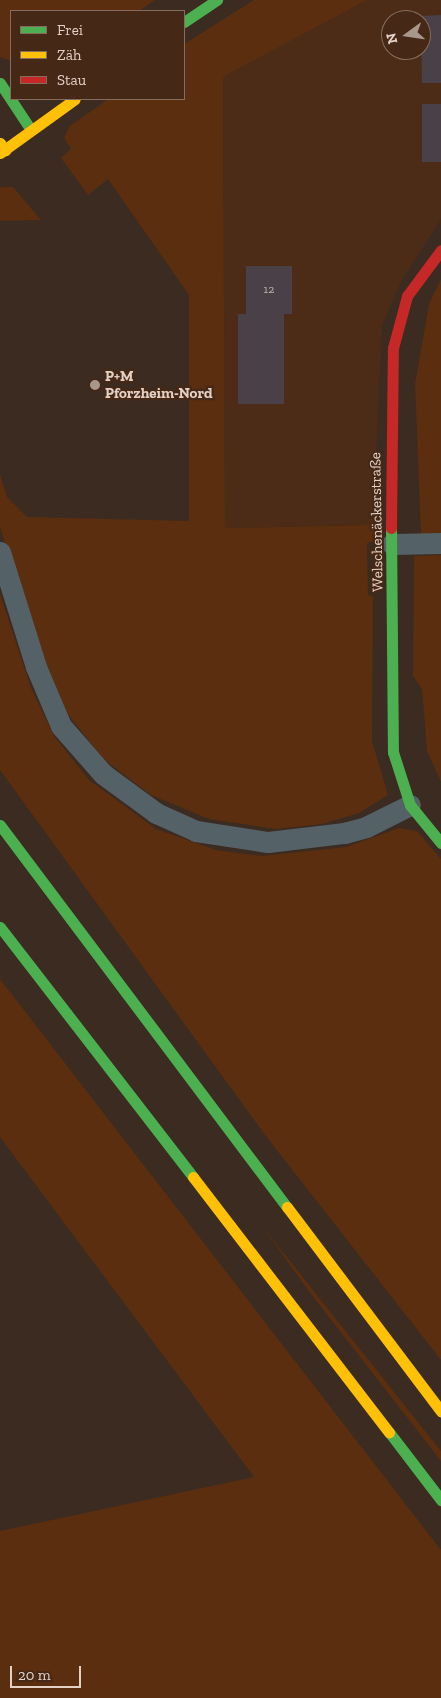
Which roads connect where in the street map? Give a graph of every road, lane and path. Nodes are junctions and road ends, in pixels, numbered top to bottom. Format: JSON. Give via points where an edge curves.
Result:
{"nodes":[{"id":1,"x":217,"y":0,"type":"edge"},
{"id":2,"x":185,"y":21,"type":"edge"},
{"id":3,"x":0,"y":83,"type":"edge"},
{"id":4,"x":10,"y":98,"type":"edge"},
{"id":5,"x":12,"y":100,"type":"edge"},
{"id":6,"x":74,"y":100,"type":"edge"},
{"id":7,"x":32,"y":130,"type":"junction"},
{"id":8,"x":2,"y":149,"type":"edge"},
{"id":9,"x":441,"y":250,"type":"edge"},
{"id":10,"x":441,"y":543,"type":"edge"},
{"id":11,"x":392,"y":544,"type":"junction"},
{"id":12,"x":0,"y":552,"type":"edge"},
{"id":13,"x":410,"y":805,"type":"junction"},
{"id":14,"x":0,"y":825,"type":"edge"},
{"id":15,"x":441,"y":843,"type":"edge"},
{"id":16,"x":0,"y":927,"type":"edge"},
{"id":17,"x":441,"y":1411,"type":"edge"},
{"id":18,"x":441,"y":1500,"type":"edge"}],
"edges":[{"from":1,"to":2,"type":"main road"},
{"from":3,"to":4,"type":"main road"},
{"from":5,"to":7,"type":"main road"},
{"from":6,"to":7,"type":"main road"},
{"from":7,"to":8,"type":"main road"},
{"from":9,"to":11,"type":"main road","name":"Welschenäckerstraße","via":[[407,296],[393,348]]},
{"from":10,"to":11,"type":"street"},
{"from":11,"to":13,"type":"main road","name":"Welschenäckerstraße","via":[[393,752]]},
{"from":12,"to":13,"type":"street","via":[[54,715],[97,768],[138,802],[196,831],[268,842],[344,834],[366,828]]},
{"from":13,"to":15,"type":"main road"},
{"from":14,"to":17,"type":"main road"},
{"from":16,"to":18,"type":"main road"}]}
